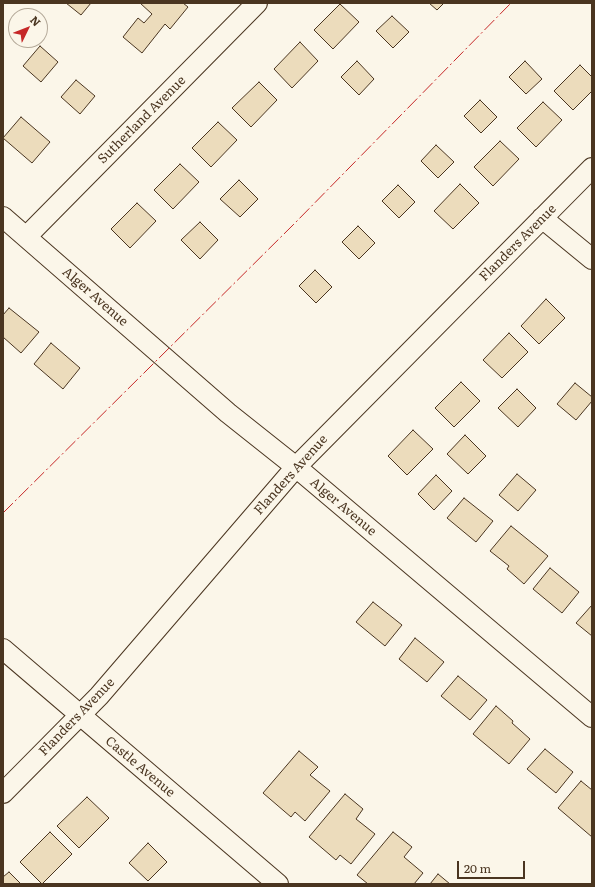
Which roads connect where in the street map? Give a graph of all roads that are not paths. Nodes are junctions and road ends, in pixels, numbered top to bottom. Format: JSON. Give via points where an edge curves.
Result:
{"nodes":[{"id":1,"x":257,"y":3,"type":"edge"},
{"id":2,"x":592,"y":168,"type":"edge"},
{"id":3,"x":3,"y":217,"type":"edge"},
{"id":4,"x":542,"y":218,"type":"junction"},
{"id":5,"x":26,"y":237,"type":"junction"},
{"id":6,"x":592,"y":260,"type":"edge"},
{"id":7,"x":296,"y":467,"type":"junction"},
{"id":8,"x":3,"y":649,"type":"edge"},
{"id":9,"x":80,"y":716,"type":"junction"},
{"id":10,"x":592,"y":717,"type":"edge"},
{"id":11,"x":3,"y":793,"type":"edge"},
{"id":12,"x":278,"y":884,"type":"edge"}],
"edges":[{"from":1,"to":5,"type":"street","name":"Sutherland Avenue"},
{"from":2,"to":4,"type":"street","name":"Flanders Avenue"},
{"from":3,"to":5,"type":"street","name":"Alger Avenue"},
{"from":4,"to":6,"type":"street"},
{"from":4,"to":7,"type":"street","name":"Flanders Avenue"},
{"from":5,"to":7,"type":"street","name":"Alger Avenue","via":[[228,413]]},
{"from":7,"to":9,"type":"street","name":"Flanders Avenue"},
{"from":7,"to":10,"type":"street","name":"Alger Avenue"},
{"from":8,"to":9,"type":"street","name":"Castle Avenue"},
{"from":9,"to":11,"type":"street","name":"Flanders Avenue"},
{"from":9,"to":12,"type":"street","name":"Castle Avenue"}]}
